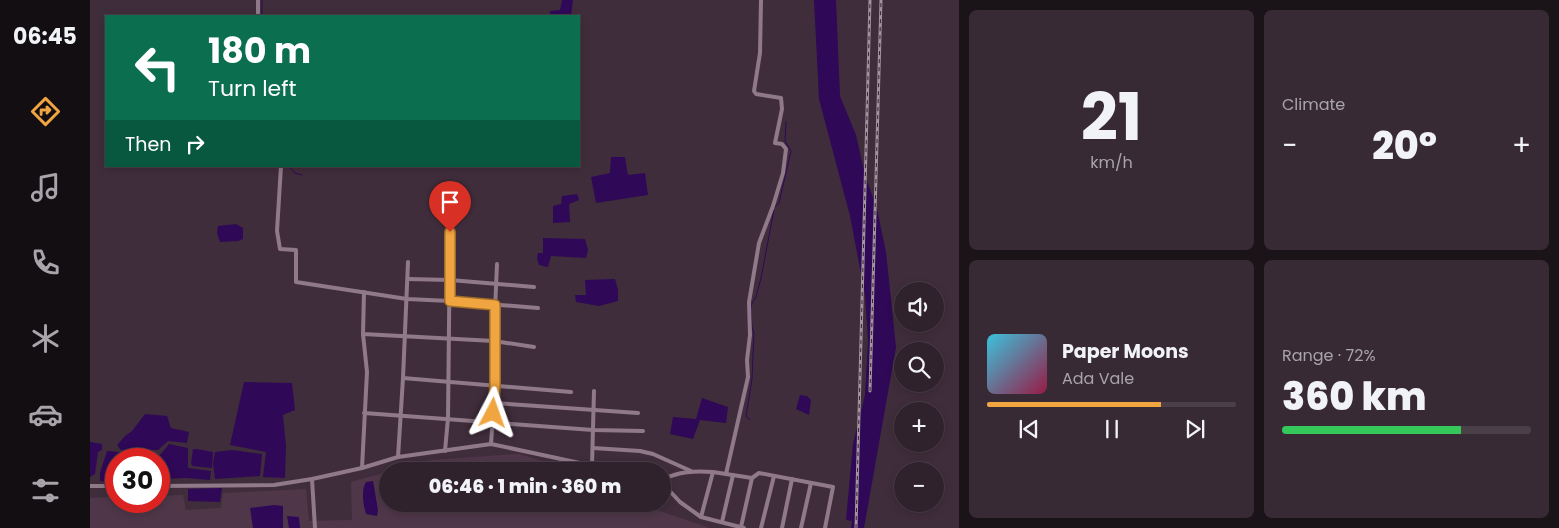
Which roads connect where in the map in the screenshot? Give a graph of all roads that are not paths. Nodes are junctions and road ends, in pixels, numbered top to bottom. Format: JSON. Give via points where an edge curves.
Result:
{"nodes":[{"id":1,"x":258,"y":0,"type":"edge"},
{"id":2,"x":761,"y":0,"type":"edge"},
{"id":3,"x":258,"y":15,"type":"edge"},
{"id":4,"x":282,"y":167,"type":"edge"},
{"id":5,"x":450,"y":232,"type":"dead end"},
{"id":6,"x":408,"y":262,"type":"dead end"},
{"id":7,"x":497,"y":264,"type":"dead end"},
{"id":8,"x":408,"y":278,"type":"junction"},
{"id":9,"x":450,"y":280,"type":"junction"},
{"id":10,"x":496,"y":284,"type":"junction"},
{"id":11,"x":534,"y":287,"type":"dead end"},
{"id":12,"x":364,"y":292,"type":"junction"},
{"id":13,"x":407,"y":300,"type":"junction"},
{"id":14,"x":450,"y":301,"type":"junction"},
{"id":15,"x":495,"y":305,"type":"junction"},
{"id":16,"x":538,"y":308,"type":"dead end"},
{"id":17,"x":363,"y":334,"type":"junction"},
{"id":18,"x":405,"y":337,"type":"junction"},
{"id":19,"x":450,"y":340,"type":"junction"},
{"id":20,"x":494,"y":341,"type":"junction"},
{"id":21,"x":534,"y":347,"type":"dead end"},
{"id":22,"x":403,"y":378,"type":"junction"},
{"id":23,"x":449,"y":382,"type":"junction"},
{"id":24,"x":495,"y":386,"type":"junction"},
{"id":25,"x":594,"y":391,"type":"dead end"},
{"id":26,"x":571,"y":392,"type":"dead end"},
{"id":27,"x":494,"y":403,"type":"junction"},
{"id":28,"x":594,"y":409,"type":"junction"},
{"id":29,"x":638,"y":412,"type":"dead end"},
{"id":30,"x":364,"y":413,"type":"junction"},
{"id":31,"x":400,"y":415,"type":"junction"},
{"id":32,"x":448,"y":418,"type":"junction"},
{"id":33,"x":493,"y":423,"type":"junction"},
{"id":34,"x":593,"y":430,"type":"junction"},
{"id":35,"x":643,"y":431,"type":"dead end"},
{"id":36,"x":491,"y":444,"type":"junction"},
{"id":37,"x":593,"y":448,"type":"junction"},
{"id":38,"x":445,"y":451,"type":"junction"},
{"id":39,"x":398,"y":457,"type":"junction"},
{"id":40,"x":578,"y":462,"type":"edge"},
{"id":41,"x":592,"y":462,"type":"edge"},
{"id":42,"x":362,"y":468,"type":"junction"},
{"id":43,"x":692,"y":471,"type":"junction"},
{"id":44,"x":713,"y":472,"type":"junction"},
{"id":45,"x":726,"y":474,"type":"junction"},
{"id":46,"x":671,"y":475,"type":"edge"},
{"id":47,"x":733,"y":475,"type":"junction"},
{"id":48,"x":774,"y":476,"type":"junction"},
{"id":49,"x":752,"y":478,"type":"junction"},
{"id":50,"x":312,"y":479,"type":"junction"},
{"id":51,"x":792,"y":479,"type":"junction"},
{"id":52,"x":811,"y":483,"type":"junction"},
{"id":53,"x":90,"y":486,"type":"edge"},
{"id":54,"x":105,"y":486,"type":"edge"},
{"id":55,"x":170,"y":486,"type":"edge"},
{"id":56,"x":671,"y":492,"type":"edge"},
{"id":57,"x":701,"y":517,"type":"junction"},
{"id":58,"x":722,"y":522,"type":"junction"},
{"id":59,"x":315,"y":528,"type":"edge"},
{"id":60,"x":742,"y":528,"type":"edge"},
{"id":61,"x":761,"y":528,"type":"edge"},
{"id":62,"x":782,"y":528,"type":"edge"},
{"id":63,"x":801,"y":528,"type":"edge"},
{"id":64,"x":825,"y":528,"type":"edge"}],
"edges":[{"from":1,"to":3,"type":"street"},
{"from":2,"to":45,"type":"street","via":[[760,53],[754,91],[781,98],[775,143],[786,149],[783,172],[760,243],[749,302],[748,377]]},
{"from":4,"to":12,"type":"street","via":[[277,231],[280,249],[296,250],[296,282]]},
{"from":5,"to":9,"type":"street"},
{"from":6,"to":8,"type":"street"},
{"from":7,"to":10,"type":"street"},
{"from":8,"to":9,"type":"street"},
{"from":8,"to":13,"type":"street"},
{"from":9,"to":10,"type":"street"},
{"from":9,"to":14,"type":"street"},
{"from":10,"to":11,"type":"street"},
{"from":10,"to":15,"type":"street"},
{"from":12,"to":13,"type":"street"},
{"from":12,"to":17,"type":"street"},
{"from":13,"to":14,"type":"street"},
{"from":13,"to":18,"type":"street"},
{"from":14,"to":15,"type":"street"},
{"from":14,"to":19,"type":"street"},
{"from":15,"to":16,"type":"street"},
{"from":15,"to":20,"type":"street"},
{"from":17,"to":18,"type":"street"},
{"from":17,"to":30,"type":"street","via":[[366,372]]},
{"from":18,"to":19,"type":"street"},
{"from":18,"to":22,"type":"street"},
{"from":19,"to":20,"type":"street"},
{"from":19,"to":23,"type":"street"},
{"from":20,"to":21,"type":"street"},
{"from":20,"to":24,"type":"street"},
{"from":22,"to":23,"type":"street"},
{"from":22,"to":31,"type":"street"},
{"from":23,"to":24,"type":"street"},
{"from":23,"to":32,"type":"street"},
{"from":24,"to":26,"type":"street"},
{"from":24,"to":27,"type":"street"},
{"from":25,"to":28,"type":"street"},
{"from":27,"to":28,"type":"street"},
{"from":27,"to":33,"type":"street"},
{"from":28,"to":29,"type":"street"},
{"from":28,"to":34,"type":"street"},
{"from":30,"to":31,"type":"street"},
{"from":30,"to":42,"type":"street"},
{"from":31,"to":32,"type":"street"},
{"from":31,"to":39,"type":"street"},
{"from":32,"to":33,"type":"street"},
{"from":32,"to":38,"type":"street"},
{"from":33,"to":34,"type":"street"},
{"from":33,"to":36,"type":"street"},
{"from":34,"to":35,"type":"street"},
{"from":34,"to":37,"type":"street"},
{"from":36,"to":38,"type":"street"},
{"from":36,"to":40,"type":"street"},
{"from":37,"to":41,"type":"street"},
{"from":37,"to":43,"type":"street","via":[[653,454]]},
{"from":38,"to":39,"type":"street"},
{"from":39,"to":42,"type":"street"},
{"from":42,"to":50,"type":"street"},
{"from":43,"to":44,"type":"street"},
{"from":43,"to":46,"type":"street"},
{"from":44,"to":45,"type":"street"},
{"from":44,"to":57,"type":"street"},
{"from":45,"to":47,"type":"street"},
{"from":47,"to":49,"type":"street"},
{"from":47,"to":58,"type":"street"},
{"from":48,"to":49,"type":"street","via":[[759,473]]},
{"from":48,"to":51,"type":"street"},
{"from":48,"to":61,"type":"street"},
{"from":49,"to":60,"type":"street"},
{"from":50,"to":55,"type":"street","via":[[274,485]]},
{"from":50,"to":59,"type":"street"},
{"from":51,"to":52,"type":"street"},
{"from":51,"to":62,"type":"street"},
{"from":52,"to":63,"type":"street"},
{"from":52,"to":64,"type":"street","via":[[833,487]]},
{"from":53,"to":54,"type":"street"},
{"from":56,"to":57,"type":"street"},
{"from":57,"to":58,"type":"street"},
{"from":58,"to":60,"type":"street"}]}
